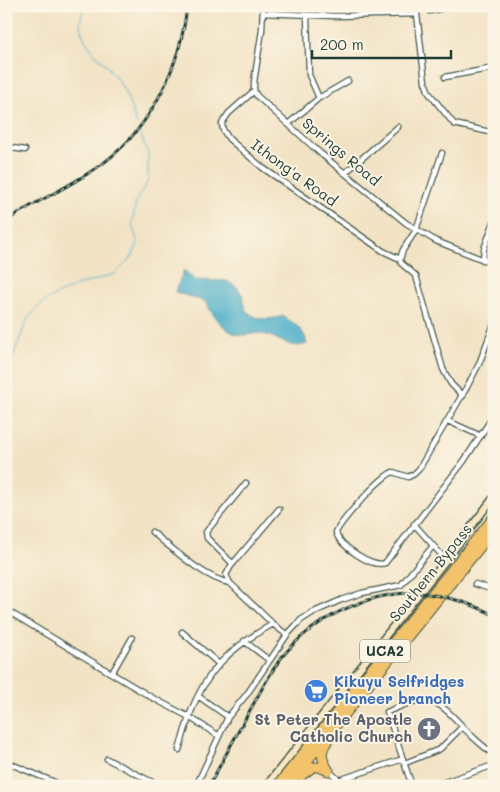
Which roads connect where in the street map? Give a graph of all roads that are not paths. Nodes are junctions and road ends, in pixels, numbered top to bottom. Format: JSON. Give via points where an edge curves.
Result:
{"nodes":[{"id":1,"x":263,"y":6,"type":"edge"},
{"id":2,"x":416,"y":6,"type":"edge"},
{"id":3,"x":454,"y":6,"type":"edge"},
{"id":4,"x":430,"y":11,"type":"dead end"},
{"id":5,"x":263,"y":14,"type":"junction"},
{"id":6,"x":417,"y":14,"type":"junction"},
{"id":7,"x":307,"y":16,"type":"junction"},
{"id":8,"x":494,"y":68,"type":"edge"},
{"id":9,"x":445,"y":77,"type":"dead end"},
{"id":10,"x":348,"y":81,"type":"dead end"},
{"id":11,"x":254,"y":91,"type":"junction"},
{"id":12,"x":319,"y":98,"type":"junction"},
{"id":13,"x":288,"y":124,"type":"junction"},
{"id":14,"x":398,"y":127,"type":"dead end"},
{"id":15,"x":494,"y":133,"type":"edge"},
{"id":16,"x":6,"y":147,"type":"edge"},
{"id":17,"x":25,"y":150,"type":"dead end"},
{"id":18,"x":442,"y":153,"type":"dead end"},
{"id":19,"x":345,"y":173,"type":"junction"},
{"id":20,"x":494,"y":222,"type":"edge"},
{"id":21,"x":492,"y":229,"type":"edge"},
{"id":22,"x":416,"y":230,"type":"junction"},
{"id":23,"x":400,"y":259,"type":"junction"},
{"id":24,"x":483,"y":260,"type":"junction"},
{"id":25,"x":494,"y":264,"type":"edge"},
{"id":26,"x":494,"y":324,"type":"edge"},
{"id":27,"x":463,"y":396,"type":"junction"},
{"id":28,"x":494,"y":415,"type":"edge"},
{"id":29,"x":448,"y":421,"type":"junction"},
{"id":30,"x":481,"y":436,"type":"junction"},
{"id":31,"x":246,"y":483,"type":"dead end"},
{"id":32,"x":494,"y":497,"type":"edge"},
{"id":33,"x":279,"y":509,"type":"dead end"},
{"id":34,"x":494,"y":517,"type":"edge"},
{"id":35,"x":414,"y":524,"type":"junction"},
{"id":36,"x":494,"y":530,"type":"edge"},
{"id":37,"x":152,"y":532,"type":"dead end"},
{"id":38,"x":433,"y":546,"type":"junction"},
{"id":39,"x":446,"y":560,"type":"junction"},
{"id":40,"x":233,"y":564,"type":"junction"},
{"id":41,"x":230,"y":583,"type":"junction"},
{"id":42,"x":475,"y":584,"type":"dead end"},
{"id":43,"x":494,"y":590,"type":"edge"},
{"id":44,"x":6,"y":610,"type":"edge"},
{"id":45,"x":274,"y":624,"type":"junction"},
{"id":46,"x":182,"y":632,"type":"dead end"},
{"id":47,"x":287,"y":635,"type":"junction"},
{"id":48,"x":132,"y":638,"type":"dead end"},
{"id":49,"x":244,"y":641,"type":"junction"},
{"id":50,"x":269,"y":660,"type":"junction"},
{"id":51,"x":219,"y":664,"type":"junction"},
{"id":52,"x":112,"y":673,"type":"junction"},
{"id":53,"x":198,"y":696,"type":"junction"},
{"id":54,"x":352,"y":706,"type":"junction"},
{"id":55,"x":228,"y":717,"type":"junction"},
{"id":56,"x":189,"y":718,"type":"junction"},
{"id":57,"x":462,"y":727,"type":"junction"},
{"id":58,"x":219,"y":736,"type":"junction"},
{"id":59,"x":179,"y":750,"type":"dead end"},
{"id":60,"x":494,"y":755,"type":"edge"},
{"id":61,"x":107,"y":760,"type":"dead end"},
{"id":62,"x":404,"y":761,"type":"junction"},
{"id":63,"x":6,"y":762,"type":"edge"},
{"id":64,"x":494,"y":765,"type":"edge"},
{"id":65,"x":329,"y":771,"type":"junction"},
{"id":66,"x":339,"y":780,"type":"junction"},
{"id":67,"x":64,"y":786,"type":"edge"},
{"id":68,"x":160,"y":786,"type":"edge"},
{"id":69,"x":196,"y":786,"type":"edge"},
{"id":70,"x":266,"y":786,"type":"edge"},
{"id":71,"x":277,"y":786,"type":"edge"},
{"id":72,"x":287,"y":786,"type":"edge"},
{"id":73,"x":294,"y":786,"type":"edge"},
{"id":74,"x":342,"y":786,"type":"edge"},
{"id":75,"x":412,"y":786,"type":"edge"},
{"id":76,"x":433,"y":786,"type":"edge"}],
"edges":[{"from":1,"to":5,"type":"street"},
{"from":2,"to":6,"type":"street"},
{"from":3,"to":4,"type":"street"},
{"from":5,"to":7,"type":"street"},
{"from":5,"to":11,"type":"street"},
{"from":6,"to":7,"type":"street"},
{"from":6,"to":15,"type":"street","via":[[429,93],[454,124]]},
{"from":7,"to":12,"type":"street","via":[[309,75]]},
{"from":8,"to":9,"type":"street"},
{"from":10,"to":12,"type":"street"},
{"from":11,"to":13,"type":"street","name":"Springs Road"},
{"from":11,"to":23,"type":"street","name":"Ithong'a Road","via":[[224,120],[223,130],[229,139],[263,168],[383,251]]},
{"from":12,"to":13,"type":"street"},
{"from":13,"to":19,"type":"street","name":"Springs Road"},
{"from":14,"to":19,"type":"street"},
{"from":16,"to":17,"type":"street"},
{"from":18,"to":22,"type":"street"},
{"from":19,"to":22,"type":"street","name":"Springs Road"},
{"from":20,"to":21,"type":"street"},
{"from":21,"to":24,"type":"street"},
{"from":22,"to":23,"type":"street"},
{"from":22,"to":24,"type":"street","name":"Springs Road"},
{"from":23,"to":27,"type":"street","via":[[416,276],[443,369]]},
{"from":24,"to":25,"type":"street","name":"Springs Road"},
{"from":26,"to":27,"type":"street"},
{"from":27,"to":29,"type":"street"},
{"from":28,"to":30,"type":"street"},
{"from":29,"to":30,"type":"street"},
{"from":29,"to":35,"type":"street","via":[[414,474],[408,477],[390,473],[352,510],[336,535],[365,560],[382,564]]},
{"from":30,"to":35,"type":"street"},
{"from":31,"to":40,"type":"street","via":[[206,532],[207,538]]},
{"from":32,"to":39,"type":"main road"},
{"from":33,"to":40,"type":"street"},
{"from":34,"to":71,"type":"highway","name":"Southern Bypass","number":"UCA2"},
{"from":35,"to":38,"type":"street"},
{"from":36,"to":54,"type":"highway","name":"Southern Bypass","number":"UCA2"},
{"from":37,"to":41,"type":"street","via":[[210,576]]},
{"from":38,"to":39,"type":"street"},
{"from":38,"to":47,"type":"street","via":[[401,585],[326,605],[306,616]]},
{"from":39,"to":70,"type":"main road"},
{"from":40,"to":41,"type":"street","via":[[226,574]]},
{"from":41,"to":45,"type":"street"},
{"from":42,"to":43,"type":"street"},
{"from":44,"to":52,"type":"street"},
{"from":45,"to":47,"type":"street"},
{"from":45,"to":49,"type":"street"},
{"from":46,"to":51,"type":"street"},
{"from":47,"to":50,"type":"street"},
{"from":48,"to":52,"type":"street"},
{"from":49,"to":50,"type":"street"},
{"from":49,"to":51,"type":"street"},
{"from":50,"to":55,"type":"street"},
{"from":51,"to":53,"type":"street"},
{"from":52,"to":56,"type":"street"},
{"from":53,"to":55,"type":"street"},
{"from":53,"to":56,"type":"street"},
{"from":54,"to":65,"type":"highway","via":[[348,718],[322,752]]},
{"from":54,"to":72,"type":"highway","name":"Southern Bypass","number":"UCA2"},
{"from":55,"to":58,"type":"street"},
{"from":56,"to":58,"type":"street"},
{"from":56,"to":59,"type":"street"},
{"from":57,"to":60,"type":"street"},
{"from":57,"to":62,"type":"street","via":[[440,749]]},
{"from":57,"to":62,"type":"street","via":[[438,704],[428,700],[387,712]]},
{"from":58,"to":69,"type":"street"},
{"from":61,"to":68,"type":"street"},
{"from":62,"to":66,"type":"street"},
{"from":62,"to":75,"type":"street"},
{"from":63,"to":67,"type":"street"},
{"from":64,"to":76,"type":"street"},
{"from":65,"to":66,"type":"street"},
{"from":65,"to":73,"type":"highway","via":[[310,768]]},
{"from":66,"to":74,"type":"street"}]}
